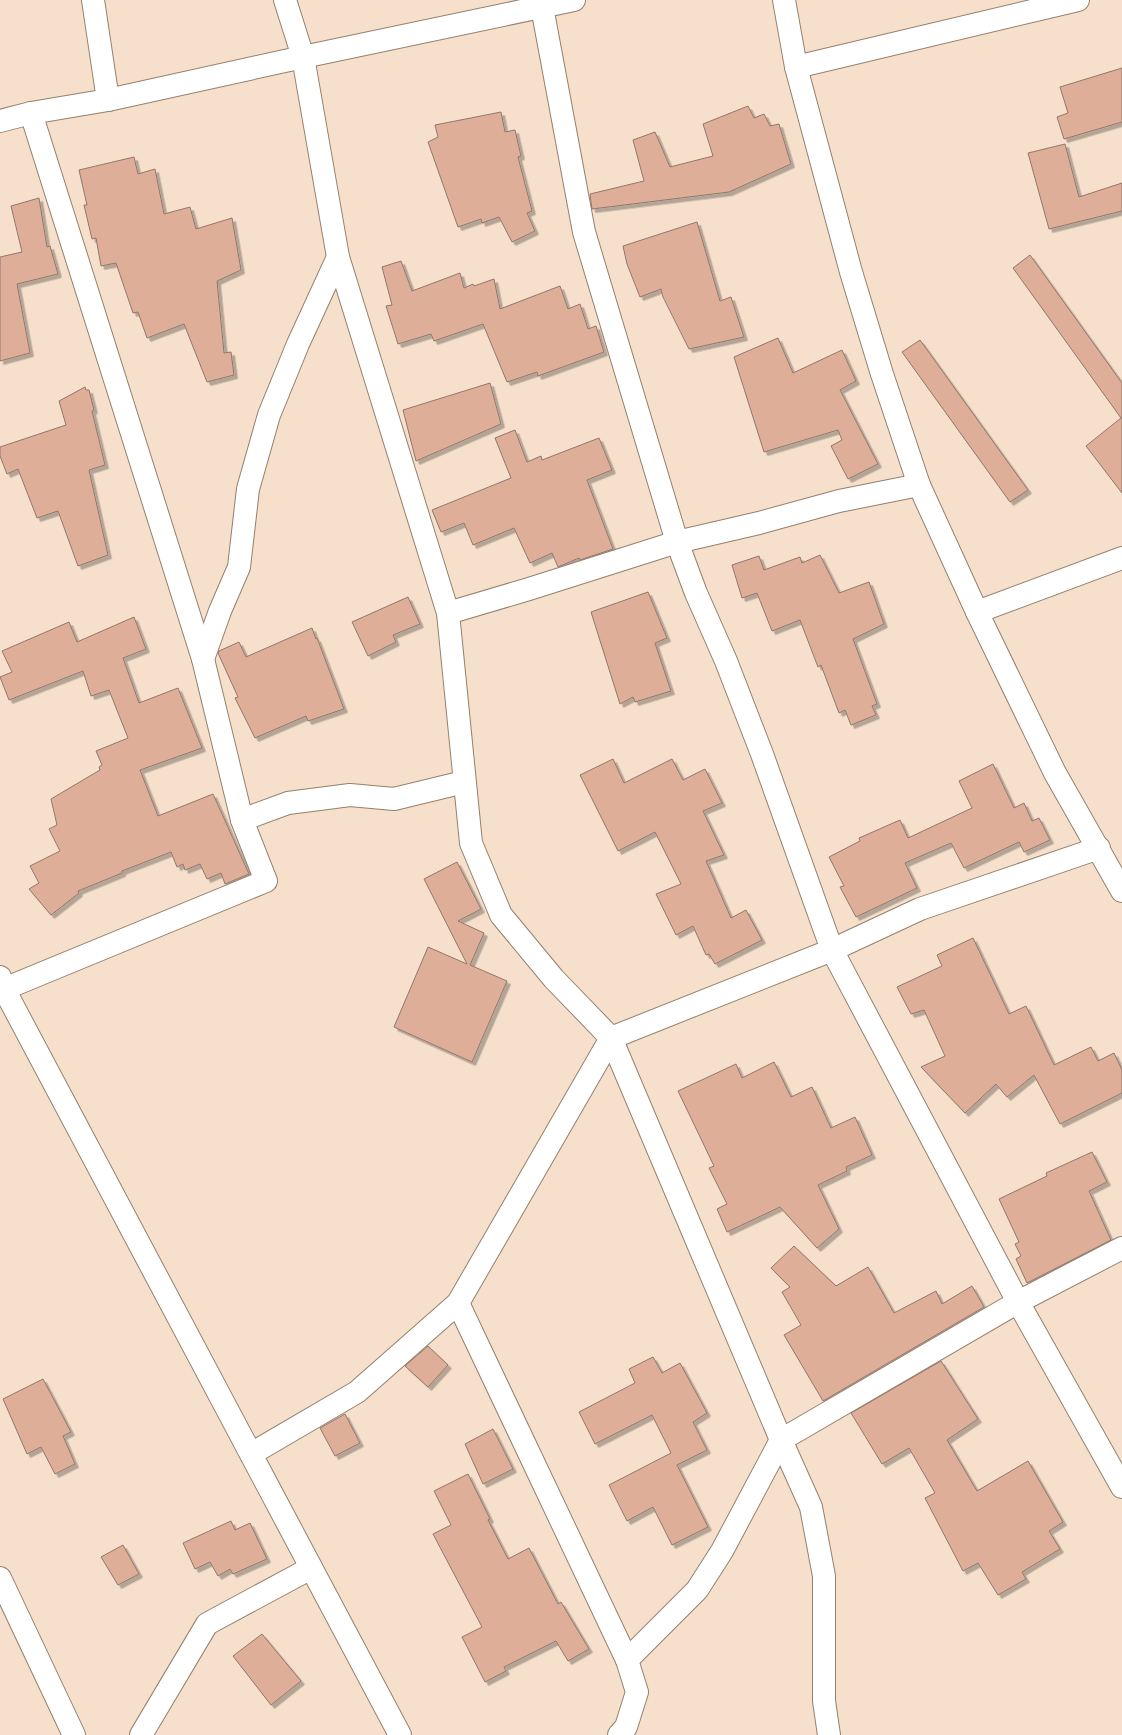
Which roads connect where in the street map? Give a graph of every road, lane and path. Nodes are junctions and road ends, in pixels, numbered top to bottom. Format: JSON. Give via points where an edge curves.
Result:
{"nodes":[{"id":1,"x":93,"y":0,"type":"edge"},
{"id":2,"x":285,"y":0,"type":"edge"},
{"id":3,"x":574,"y":0,"type":"edge"},
{"id":4,"x":784,"y":0,"type":"edge"},
{"id":5,"x":1078,"y":0,"type":"edge"},
{"id":6,"x":542,"y":7,"type":"junction"},
{"id":7,"x":303,"y":56,"type":"junction"},
{"id":8,"x":796,"y":67,"type":"junction"},
{"id":9,"x":108,"y":100,"type":"junction"},
{"id":10,"x":31,"y":113,"type":"junction"},
{"id":11,"x":0,"y":121,"type":"edge"},
{"id":12,"x":338,"y":257,"type":"junction"},
{"id":13,"x":919,"y":485,"type":"junction"},
{"id":14,"x":677,"y":542,"type":"junction"},
{"id":15,"x":1122,"y":558,"type":"edge"},
{"id":16,"x":977,"y":612,"type":"junction"},
{"id":17,"x":448,"y":613,"type":"junction"},
{"id":18,"x":203,"y":659,"type":"junction"},
{"id":19,"x":464,"y":782,"type":"junction"},
{"id":20,"x":242,"y":820,"type":"junction"},
{"id":21,"x":1099,"y":848,"type":"junction"},
{"id":22,"x":1122,"y":891,"type":"edge"},
{"id":23,"x":832,"y":950,"type":"junction"},
{"id":24,"x":2,"y":983,"type":"edge"},
{"id":25,"x":611,"y":1038,"type":"junction"},
{"id":26,"x":1122,"y":1248,"type":"edge"},
{"id":27,"x":1018,"y":1302,"type":"junction"},
{"id":28,"x":458,"y":1303,"type":"junction"},
{"id":29,"x":781,"y":1440,"type":"junction"},
{"id":30,"x":251,"y":1454,"type":"junction"},
{"id":31,"x":1122,"y":1487,"type":"edge"},
{"id":32,"x":311,"y":1568,"type":"junction"},
{"id":33,"x":0,"y":1578,"type":"edge"},
{"id":34,"x":627,"y":1660,"type":"junction"},
{"id":35,"x":74,"y":1735,"type":"edge"},
{"id":36,"x":141,"y":1735,"type":"edge"},
{"id":37,"x":400,"y":1735,"type":"edge"},
{"id":38,"x":619,"y":1735,"type":"edge"},
{"id":39,"x":829,"y":1735,"type":"edge"}],
"edges":[{"from":1,"to":9,"type":"street"},
{"from":2,"to":7,"type":"street"},
{"from":3,"to":6,"type":"street"},
{"from":4,"to":8,"type":"street"},
{"from":5,"to":8,"type":"street"},
{"from":6,"to":7,"type":"street"},
{"from":6,"to":14,"type":"street","via":[[584,232]]},
{"from":7,"to":9,"type":"street"},
{"from":7,"to":12,"type":"street"},
{"from":8,"to":13,"type":"street","via":[[850,272]]},
{"from":9,"to":10,"type":"street"},
{"from":10,"to":11,"type":"street"},
{"from":10,"to":18,"type":"street"},
{"from":12,"to":17,"type":"street"},
{"from":12,"to":18,"type":"street","via":[[269,414],[248,489],[239,567]]},
{"from":13,"to":14,"type":"street","via":[[839,501],[759,524]]},
{"from":13,"to":16,"type":"street"},
{"from":14,"to":17,"type":"street"},
{"from":14,"to":23,"type":"street","via":[[759,747]]},
{"from":15,"to":16,"type":"street"},
{"from":16,"to":21,"type":"street","via":[[1055,773]]},
{"from":17,"to":19,"type":"street"},
{"from":18,"to":20,"type":"street"},
{"from":19,"to":20,"type":"street","via":[[394,799],[350,795],[288,803]]},
{"from":19,"to":25,"type":"street","via":[[471,843],[501,915],[554,979]]},
{"from":20,"to":24,"type":"street","via":[[266,882]]},
{"from":21,"to":22,"type":"street"},
{"from":21,"to":23,"type":"street","via":[[920,909]]},
{"from":23,"to":25,"type":"street"},
{"from":23,"to":27,"type":"street"},
{"from":24,"to":30,"type":"street"},
{"from":25,"to":28,"type":"street"},
{"from":25,"to":29,"type":"street"},
{"from":26,"to":27,"type":"street"},
{"from":27,"to":29,"type":"street"},
{"from":27,"to":31,"type":"street"},
{"from":28,"to":30,"type":"street","via":[[357,1392]]},
{"from":28,"to":34,"type":"street"},
{"from":29,"to":34,"type":"street","via":[[722,1551],[697,1590]]},
{"from":29,"to":39,"type":"street","via":[[811,1507],[824,1576],[824,1701]]},
{"from":30,"to":32,"type":"street"},
{"from":32,"to":36,"type":"street","via":[[207,1624]]},
{"from":32,"to":37,"type":"street"},
{"from":33,"to":35,"type":"street"},
{"from":34,"to":38,"type":"street","via":[[636,1692],[626,1727]]}]}
